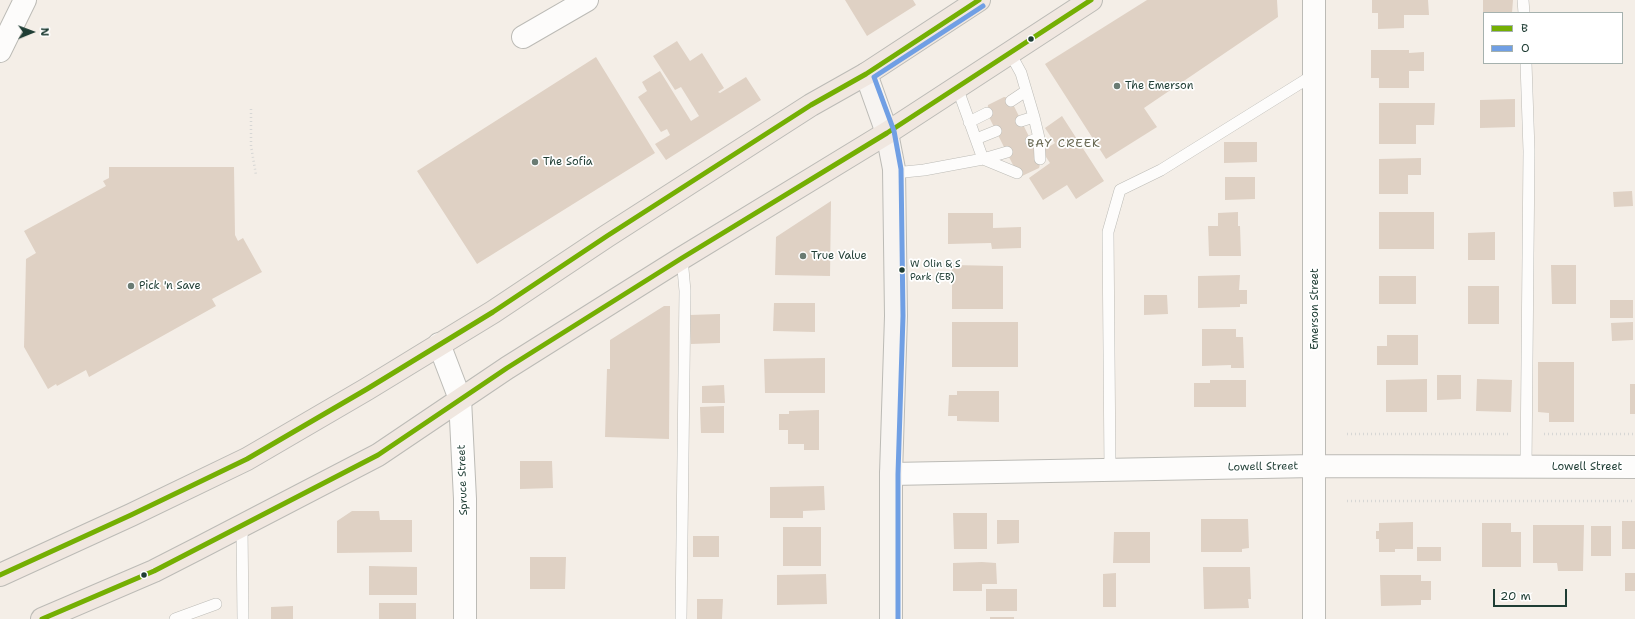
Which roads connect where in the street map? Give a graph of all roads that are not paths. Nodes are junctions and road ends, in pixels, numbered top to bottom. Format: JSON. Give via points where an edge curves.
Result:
{"nodes":[{"id":1,"x":25,"y":0,"type":"edge"},
{"id":2,"x":587,"y":0,"type":"edge"},
{"id":3,"x":979,"y":0,"type":"edge"},
{"id":4,"x":1091,"y":0,"type":"edge"},
{"id":5,"x":1314,"y":0,"type":"edge"},
{"id":6,"x":1523,"y":0,"type":"edge"},
{"id":7,"x":1524,"y":12,"type":"edge"},
{"id":8,"x":523,"y":37,"type":"dead end"},
{"id":9,"x":0,"y":51,"type":"edge"},
{"id":10,"x":1010,"y":53,"type":"junction"},
{"id":11,"x":1526,"y":64,"type":"edge"},
{"id":12,"x":866,"y":74,"type":"junction"},
{"id":13,"x":1315,"y":74,"type":"junction"},
{"id":14,"x":957,"y":87,"type":"junction"},
{"id":15,"x":1026,"y":91,"type":"junction"},
{"id":16,"x":1011,"y":100,"type":"dead end"},
{"id":17,"x":987,"y":113,"type":"dead end"},
{"id":18,"x":1034,"y":117,"type":"junction"},
{"id":19,"x":1021,"y":121,"type":"dead end"},
{"id":20,"x":969,"y":122,"type":"junction"},
{"id":21,"x":996,"y":131,"type":"dead end"},
{"id":22,"x":887,"y":133,"type":"junction"},
{"id":23,"x":976,"y":139,"type":"junction"},
{"id":24,"x":1007,"y":152,"type":"dead end"},
{"id":25,"x":983,"y":159,"type":"junction"},
{"id":26,"x":1040,"y":159,"type":"dead end"},
{"id":27,"x":894,"y":173,"type":"junction"},
{"id":28,"x":1017,"y":173,"type":"dead end"},
{"id":29,"x":682,"y":258,"type":"junction"},
{"id":30,"x":439,"y":344,"type":"junction"},
{"id":31,"x":460,"y":399,"type":"junction"},
{"id":32,"x":1314,"y":466,"type":"junction"},
{"id":33,"x":1526,"y":467,"type":"junction"},
{"id":34,"x":1635,"y":467,"type":"edge"},
{"id":35,"x":1110,"y":470,"type":"junction"},
{"id":36,"x":891,"y":474,"type":"junction"},
{"id":37,"x":242,"y":526,"type":"junction"},
{"id":38,"x":0,"y":576,"type":"edge"},
{"id":39,"x":216,"y":604,"type":"dead end"},
{"id":40,"x":42,"y":619,"type":"edge"},
{"id":41,"x":174,"y":619,"type":"edge"},
{"id":42,"x":243,"y":619,"type":"edge"},
{"id":43,"x":465,"y":619,"type":"edge"},
{"id":44,"x":681,"y":619,"type":"edge"},
{"id":45,"x":891,"y":619,"type":"edge"},
{"id":46,"x":1314,"y":619,"type":"edge"}],
"edges":[{"from":1,"to":9,"type":"street"},
{"from":2,"to":8,"type":"street"},
{"from":3,"to":12,"type":"main road"},
{"from":4,"to":10,"type":"main road"},
{"from":5,"to":13,"type":"street","name":"Emerson Street"},
{"from":6,"to":7,"type":"lane"},
{"from":10,"to":14,"type":"main road"},
{"from":10,"to":15,"type":"lane","via":[[1021,73]]},
{"from":11,"to":33,"type":"lane","via":[[1529,151]]},
{"from":12,"to":22,"type":"street"},
{"from":12,"to":30,"type":"main road","via":[[811,105],[493,312]]},
{"from":13,"to":32,"type":"street","name":"Emerson Street"},
{"from":13,"to":35,"type":"lane","via":[[1161,170],[1120,190],[1108,232]]},
{"from":14,"to":20,"type":"lane"},
{"from":14,"to":22,"type":"main road"},
{"from":15,"to":16,"type":"lane"},
{"from":15,"to":18,"type":"lane"},
{"from":17,"to":20,"type":"lane"},
{"from":18,"to":19,"type":"lane"},
{"from":18,"to":26,"type":"lane","via":[[1035,140]]},
{"from":20,"to":23,"type":"lane"},
{"from":21,"to":23,"type":"lane"},
{"from":22,"to":27,"type":"street"},
{"from":22,"to":29,"type":"main road"},
{"from":23,"to":25,"type":"lane"},
{"from":24,"to":25,"type":"lane"},
{"from":25,"to":27,"type":"lane"},
{"from":25,"to":28,"type":"lane"},
{"from":27,"to":36,"type":"street","via":[[896,316]]},
{"from":29,"to":31,"type":"main road"},
{"from":29,"to":44,"type":"lane","via":[[685,291]]},
{"from":30,"to":31,"type":"street","name":"Spruce Street"},
{"from":30,"to":38,"type":"main road","via":[[247,459],[132,516]]},
{"from":31,"to":37,"type":"main road","via":[[378,455]]},
{"from":31,"to":43,"type":"street","name":"Spruce Street","via":[[465,499]]},
{"from":32,"to":33,"type":"street","name":"Lowell Street"},
{"from":32,"to":35,"type":"street","name":"Lowell Street"},
{"from":32,"to":46,"type":"street","name":"Emerson Street"},
{"from":33,"to":34,"type":"street","name":"Lowell Street"},
{"from":35,"to":36,"type":"street","name":"Lowell Street"},
{"from":36,"to":45,"type":"street"},
{"from":37,"to":40,"type":"main road","via":[[154,570]]},
{"from":37,"to":42,"type":"lane"},
{"from":39,"to":41,"type":"lane"}]}
